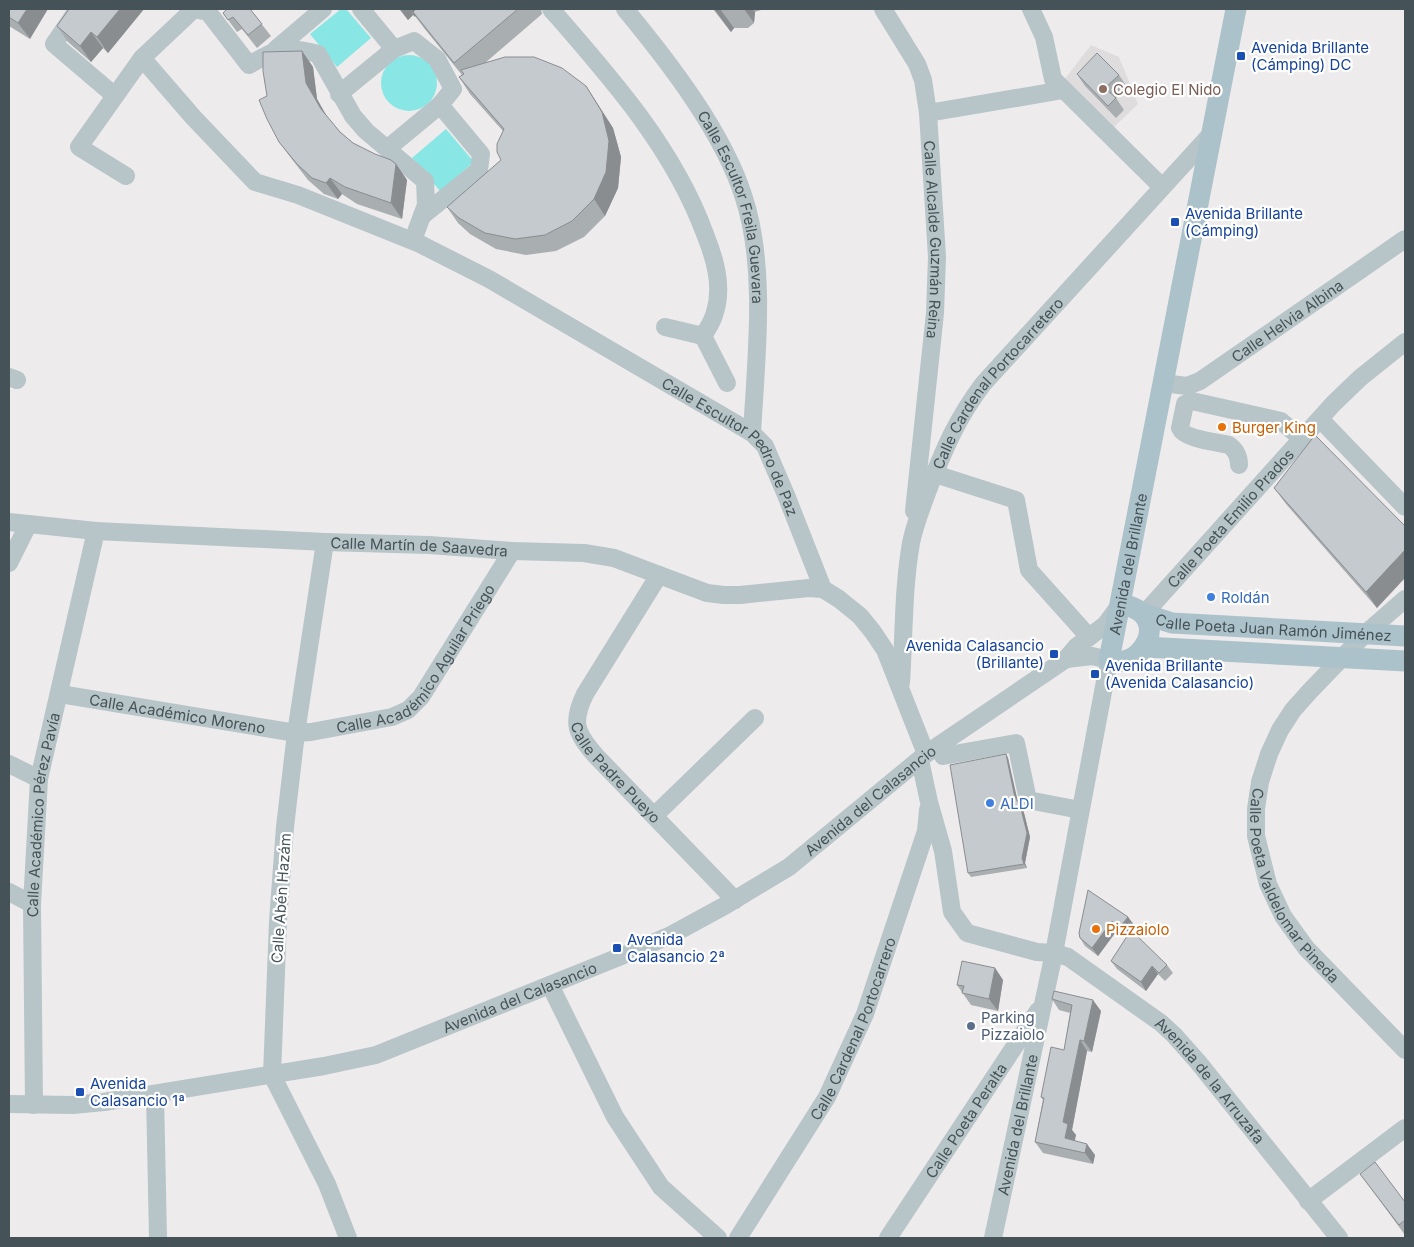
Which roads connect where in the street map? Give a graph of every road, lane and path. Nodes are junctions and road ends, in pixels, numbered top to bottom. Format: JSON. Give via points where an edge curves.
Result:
{"nodes":[{"id":1,"x":78,"y":9,"type":"edge"},
{"id":2,"x":194,"y":9,"type":"edge"},
{"id":3,"x":323,"y":9,"type":"edge"},
{"id":4,"x":361,"y":9,"type":"edge"},
{"id":5,"x":551,"y":9,"type":"edge"},
{"id":6,"x":625,"y":9,"type":"edge"},
{"id":7,"x":883,"y":9,"type":"edge"},
{"id":8,"x":1031,"y":9,"type":"edge"},
{"id":9,"x":1236,"y":9,"type":"edge"},
{"id":10,"x":394,"y":49,"type":"junction"},
{"id":11,"x":276,"y":50,"type":"junction"},
{"id":12,"x":142,"y":58,"type":"junction"},
{"id":13,"x":1063,"y":90,"type":"junction"},
{"id":14,"x":340,"y":94,"type":"junction"},
{"id":15,"x":115,"y":96,"type":"junction"},
{"id":16,"x":440,"y":105,"type":"junction"},
{"id":17,"x":928,"y":113,"type":"junction"},
{"id":18,"x":1212,"y":133,"type":"junction"},
{"id":19,"x":388,"y":148,"type":"junction"},
{"id":20,"x":126,"y":176,"type":"dead end"},
{"id":21,"x":1162,"y":187,"type":"junction"},
{"id":22,"x":422,"y":216,"type":"junction"},
{"id":23,"x":1405,"y":240,"type":"edge"},
{"id":24,"x":416,"y":242,"type":"junction"},
{"id":25,"x":665,"y":327,"type":"dead end"},
{"id":26,"x":703,"y":336,"type":"junction"},
{"id":27,"x":1405,"y":342,"type":"edge"},
{"id":28,"x":1163,"y":382,"type":"junction"},
{"id":29,"x":727,"y":384,"type":"dead end"},
{"id":30,"x":1320,"y":419,"type":"junction"},
{"id":31,"x":752,"y":433,"type":"junction"},
{"id":32,"x":1302,"y":439,"type":"junction"},
{"id":33,"x":921,"y":442,"type":"junction"},
{"id":34,"x":945,"y":447,"type":"junction"},
{"id":35,"x":1239,"y":465,"type":"dead end"},
{"id":36,"x":935,"y":474,"type":"junction"},
{"id":37,"x":1405,"y":507,"type":"edge"},
{"id":38,"x":9,"y":522,"type":"edge"},
{"id":39,"x":28,"y":524,"type":"junction"},
{"id":40,"x":96,"y":531,"type":"junction"},
{"id":41,"x":325,"y":542,"type":"junction"},
{"id":42,"x":912,"y":542,"type":"junction"},
{"id":43,"x":512,"y":551,"type":"junction"},
{"id":44,"x":9,"y":563,"type":"edge"},
{"id":45,"x":659,"y":575,"type":"junction"},
{"id":46,"x":823,"y":589,"type":"junction"},
{"id":47,"x":1405,"y":599,"type":"edge"},
{"id":48,"x":1121,"y":604,"type":"junction"},
{"id":49,"x":1144,"y":614,"type":"junction"},
{"id":50,"x":1366,"y":634,"type":"junction"},
{"id":51,"x":1405,"y":636,"type":"edge"},
{"id":52,"x":1089,"y":637,"type":"junction"},
{"id":53,"x":1145,"y":647,"type":"junction"},
{"id":54,"x":1342,"y":658,"type":"junction"},
{"id":55,"x":1066,"y":659,"type":"junction"},
{"id":56,"x":1109,"y":660,"type":"junction"},
{"id":57,"x":1405,"y":660,"type":"edge"},
{"id":58,"x":901,"y":689,"type":"junction"},
{"id":59,"x":60,"y":694,"type":"junction"},
{"id":60,"x":755,"y":718,"type":"dead end"},
{"id":61,"x":296,"y":733,"type":"junction"},
{"id":62,"x":928,"y":754,"type":"junction"},
{"id":63,"x":9,"y":764,"type":"edge"},
{"id":64,"x":39,"y":780,"type":"junction"},
{"id":65,"x":929,"y":802,"type":"junction"},
{"id":66,"x":1080,"y":810,"type":"junction"},
{"id":67,"x":654,"y":816,"type":"junction"},
{"id":68,"x":9,"y":892,"type":"edge"},
{"id":69,"x":735,"y":900,"type":"junction"},
{"id":70,"x":32,"y":904,"type":"junction"},
{"id":71,"x":1054,"y":953,"type":"junction"},
{"id":72,"x":550,"y":985,"type":"junction"},
{"id":73,"x":1043,"y":1002,"type":"junction"},
{"id":74,"x":1405,"y":1050,"type":"edge"},
{"id":75,"x":272,"y":1075,"type":"junction"},
{"id":76,"x":156,"y":1094,"type":"junction"},
{"id":77,"x":9,"y":1104,"type":"edge"},
{"id":78,"x":34,"y":1105,"type":"junction"},
{"id":79,"x":1405,"y":1128,"type":"edge"},
{"id":80,"x":1308,"y":1201,"type":"junction"},
{"id":81,"x":158,"y":1238,"type":"edge"},
{"id":82,"x":348,"y":1238,"type":"edge"},
{"id":83,"x":718,"y":1238,"type":"edge"},
{"id":84,"x":738,"y":1238,"type":"edge"},
{"id":85,"x":888,"y":1238,"type":"edge"},
{"id":86,"x":993,"y":1238,"type":"edge"},
{"id":87,"x":1339,"y":1238,"type":"edge"}],
"edges":[{"from":1,"to":15,"type":"street","via":[[54,44]]},
{"from":2,"to":11,"type":"street","via":[[208,12],[249,65]]},
{"from":2,"to":12,"type":"street"},
{"from":3,"to":11,"type":"street"},
{"from":4,"to":10,"type":"street"},
{"from":5,"to":26,"type":"street","via":[[592,55],[653,134],[697,211],[717,272],[718,286],[716,311]]},
{"from":6,"to":31,"type":"street","name":"Calle Escultor Freila Guevara","via":[[698,107],[726,152],[744,198],[753,238],[758,305]]},
{"from":7,"to":17,"type":"street","name":"Calle Alcalde Guzmán Reina","via":[[917,64]]},
{"from":8,"to":13,"type":"street","via":[[1044,37],[1052,79]]},
{"from":9,"to":18,"type":"main road","name":"Avenida del Brillante"},
{"from":10,"to":14,"type":"street"},
{"from":10,"to":16,"type":"street","via":[[414,41],[437,59],[453,89]]},
{"from":11,"to":14,"type":"street","via":[[298,48],[318,54]]},
{"from":12,"to":15,"type":"street"},
{"from":12,"to":24,"type":"street","name":"Calle Escultor Pedro de Paz","via":[[255,182],[298,195]]},
{"from":13,"to":17,"type":"street"},
{"from":13,"to":21,"type":"street"},
{"from":14,"to":19,"type":"street","via":[[366,131]]},
{"from":15,"to":20,"type":"street","via":[[79,146]]},
{"from":16,"to":19,"type":"street"},
{"from":16,"to":22,"type":"street","via":[[481,154],[479,170]]},
{"from":17,"to":33,"type":"street","name":"Calle Alcalde Guzmán Reina","via":[[937,283]]},
{"from":18,"to":21,"type":"street","name":"Calle Cardenal Portocarretero"},
{"from":18,"to":28,"type":"main road","name":"Avenida del Brillante"},
{"from":19,"to":22,"type":"street","via":[[425,182],[426,205]]},
{"from":21,"to":34,"type":"street","name":"Calle Cardenal Portocarretero","via":[[983,384],[966,407]]},
{"from":22,"to":24,"type":"street"},
{"from":23,"to":28,"type":"street","name":"Calle Helvia Albina","via":[[1200,381],[1187,386]]},
{"from":24,"to":31,"type":"street","name":"Calle Escultor Pedro de Paz","via":[[489,279]]},
{"from":25,"to":26,"type":"street"},
{"from":26,"to":29,"type":"street"},
{"from":27,"to":30,"type":"street","name":"Calle Poeta Emilio Prados","via":[[1360,378]]},
{"from":28,"to":48,"type":"main road","name":"Avenida del Brillante"},
{"from":30,"to":32,"type":"street","name":"Calle Poeta Emilio Prados"},
{"from":30,"to":37,"type":"street"},
{"from":31,"to":46,"type":"street","name":"Calle Escultor Pedro de Paz","via":[[764,446]]},
{"from":32,"to":35,"type":"street","via":[[1281,421],[1192,401],[1185,404],[1181,432],[1229,445],[1239,458]]},
{"from":32,"to":49,"type":"street","name":"Calle Poeta Emilio Prados"},
{"from":33,"to":34,"type":"street"},
{"from":33,"to":42,"type":"street","name":"Calle Alcalde Guzmán Reina"},
{"from":34,"to":36,"type":"street","name":"Calle Cardenal Portocarretero"},
{"from":36,"to":42,"type":"street","name":"Calle Cardenal Portocarretero"},
{"from":36,"to":52,"type":"street","via":[[1016,500],[1029,570]]},
{"from":38,"to":39,"type":"street","name":"Calle Martín de Saavedra"},
{"from":39,"to":40,"type":"street","name":"Calle Martín de Saavedra"},
{"from":39,"to":44,"type":"street"},
{"from":40,"to":41,"type":"street","name":"Calle Martín de Saavedra"},
{"from":40,"to":59,"type":"street","name":"Calle Académico Pérez Pavía"},
{"from":41,"to":43,"type":"street","name":"Calle Martín de Saavedra"},
{"from":41,"to":61,"type":"street","name":"Calle Abén Hazám"},
{"from":42,"to":58,"type":"street","name":"Calle Cardenal Portocarretero"},
{"from":43,"to":45,"type":"street","name":"Calle Martín de Saavedra","via":[[584,552],[614,558]]},
{"from":43,"to":61,"type":"street","name":"Calle Académico Aguilar Priego","via":[[421,697],[408,710],[392,717]]},
{"from":45,"to":46,"type":"street","name":"Calle Martín de Saavedra","via":[[707,593],[724,595]]},
{"from":45,"to":67,"type":"street","name":"Calle Padre Pueyo","via":[[585,694],[576,718],[582,740]]},
{"from":46,"to":58,"type":"street","via":[[860,616],[873,632]]},
{"from":47,"to":50,"type":"street","name":"Calle Poeta Valdelomar Pineda"},
{"from":48,"to":49,"type":"main road","name":"Calle Poeta Juan Ramón Jiménez"},
{"from":48,"to":52,"type":"street","name":"Avenida del Calasancio","via":[[1105,625]]},
{"from":48,"to":56,"type":"main road","name":"Avenida del Brillante"},
{"from":49,"to":50,"type":"main road","name":"Calle Poeta Juan Ramón Jiménez","via":[[1172,623]]},
{"from":49,"to":53,"type":"main road","via":[[1150,632]]},
{"from":50,"to":51,"type":"main road","name":"Calle Poeta Juan Ramón Jiménez"},
{"from":50,"to":54,"type":"street","name":"Calle Poeta Valdelomar Pineda"},
{"from":52,"to":55,"type":"street","name":"Avenida del Calasancio"},
{"from":53,"to":54,"type":"main road","name":"Calle Poeta Juan Ramón Jiménez"},
{"from":53,"to":56,"type":"main road","via":[[1136,656],[1123,661]]},
{"from":54,"to":57,"type":"main road","name":"Calle Poeta Juan Ramón Jiménez"},
{"from":54,"to":74,"type":"street","name":"Calle Poeta Valdelomar Pineda","via":[[1293,710],[1280,730],[1260,782],[1256,836],[1268,884],[1283,916],[1306,948]]},
{"from":55,"to":56,"type":"street","name":"Avenida del Calasancio","via":[[1092,656]]},
{"from":55,"to":62,"type":"street","name":"Avenida del Calasancio"},
{"from":56,"to":66,"type":"street","name":"Avenida del Brillante"},
{"from":58,"to":62,"type":"street"},
{"from":59,"to":61,"type":"street","name":"Calle Académico Moreno"},
{"from":59,"to":64,"type":"street","name":"Calle Académico Pérez Pavía"},
{"from":60,"to":67,"type":"street"},
{"from":61,"to":75,"type":"street","name":"Calle Abén Hazám","via":[[279,911]]},
{"from":62,"to":65,"type":"street","name":"Calle Cardenal Portocarrero"},
{"from":62,"to":66,"type":"street","via":[[944,756],[1016,743],[1028,800]]},
{"from":62,"to":69,"type":"street","name":"Avenida del Calasancio","via":[[789,867]]},
{"from":63,"to":64,"type":"street"},
{"from":64,"to":70,"type":"street","name":"Calle Académico Pérez Pavía"},
{"from":65,"to":71,"type":"street","name":"Calle Cardenal Portocarrero","via":[[943,851],[952,912],[968,933],[1036,952]]},
{"from":65,"to":84,"type":"street","name":"Calle Cardenal Portocarrero","via":[[926,831],[865,1014],[828,1097]]},
{"from":66,"to":71,"type":"street","name":"Avenida del Brillante"},
{"from":67,"to":69,"type":"street","name":"Calle Padre Pueyo"},
{"from":68,"to":70,"type":"street"},
{"from":69,"to":72,"type":"street","name":"Avenida del Calasancio","via":[[671,935]]},
{"from":70,"to":78,"type":"street","name":"Calle Académico Pérez Pavía"},
{"from":71,"to":73,"type":"street","name":"Avenida del Brillante"},
{"from":71,"to":80,"type":"street","name":"Avenida de la Arruzafa","via":[[1068,957],[1174,1035]]},
{"from":72,"to":75,"type":"street","name":"Avenida del Calasancio","via":[[376,1055]]},
{"from":72,"to":83,"type":"street","via":[[615,1117],[661,1186]]},
{"from":73,"to":85,"type":"street","name":"Calle Poeta Peralta"},
{"from":73,"to":86,"type":"street","name":"Avenida del Brillante"},
{"from":75,"to":76,"type":"street","name":"Avenida del Calasancio"},
{"from":75,"to":82,"type":"street","name":"Calle Abén Hazám","via":[[326,1184]]},
{"from":76,"to":78,"type":"street","name":"Avenida del Calasancio","via":[[73,1105]]},
{"from":76,"to":81,"type":"street"},
{"from":77,"to":78,"type":"street","name":"Avenida del Calasancio"},
{"from":79,"to":80,"type":"street"},
{"from":80,"to":87,"type":"street","name":"Avenida de la Arruzafa"}]}
